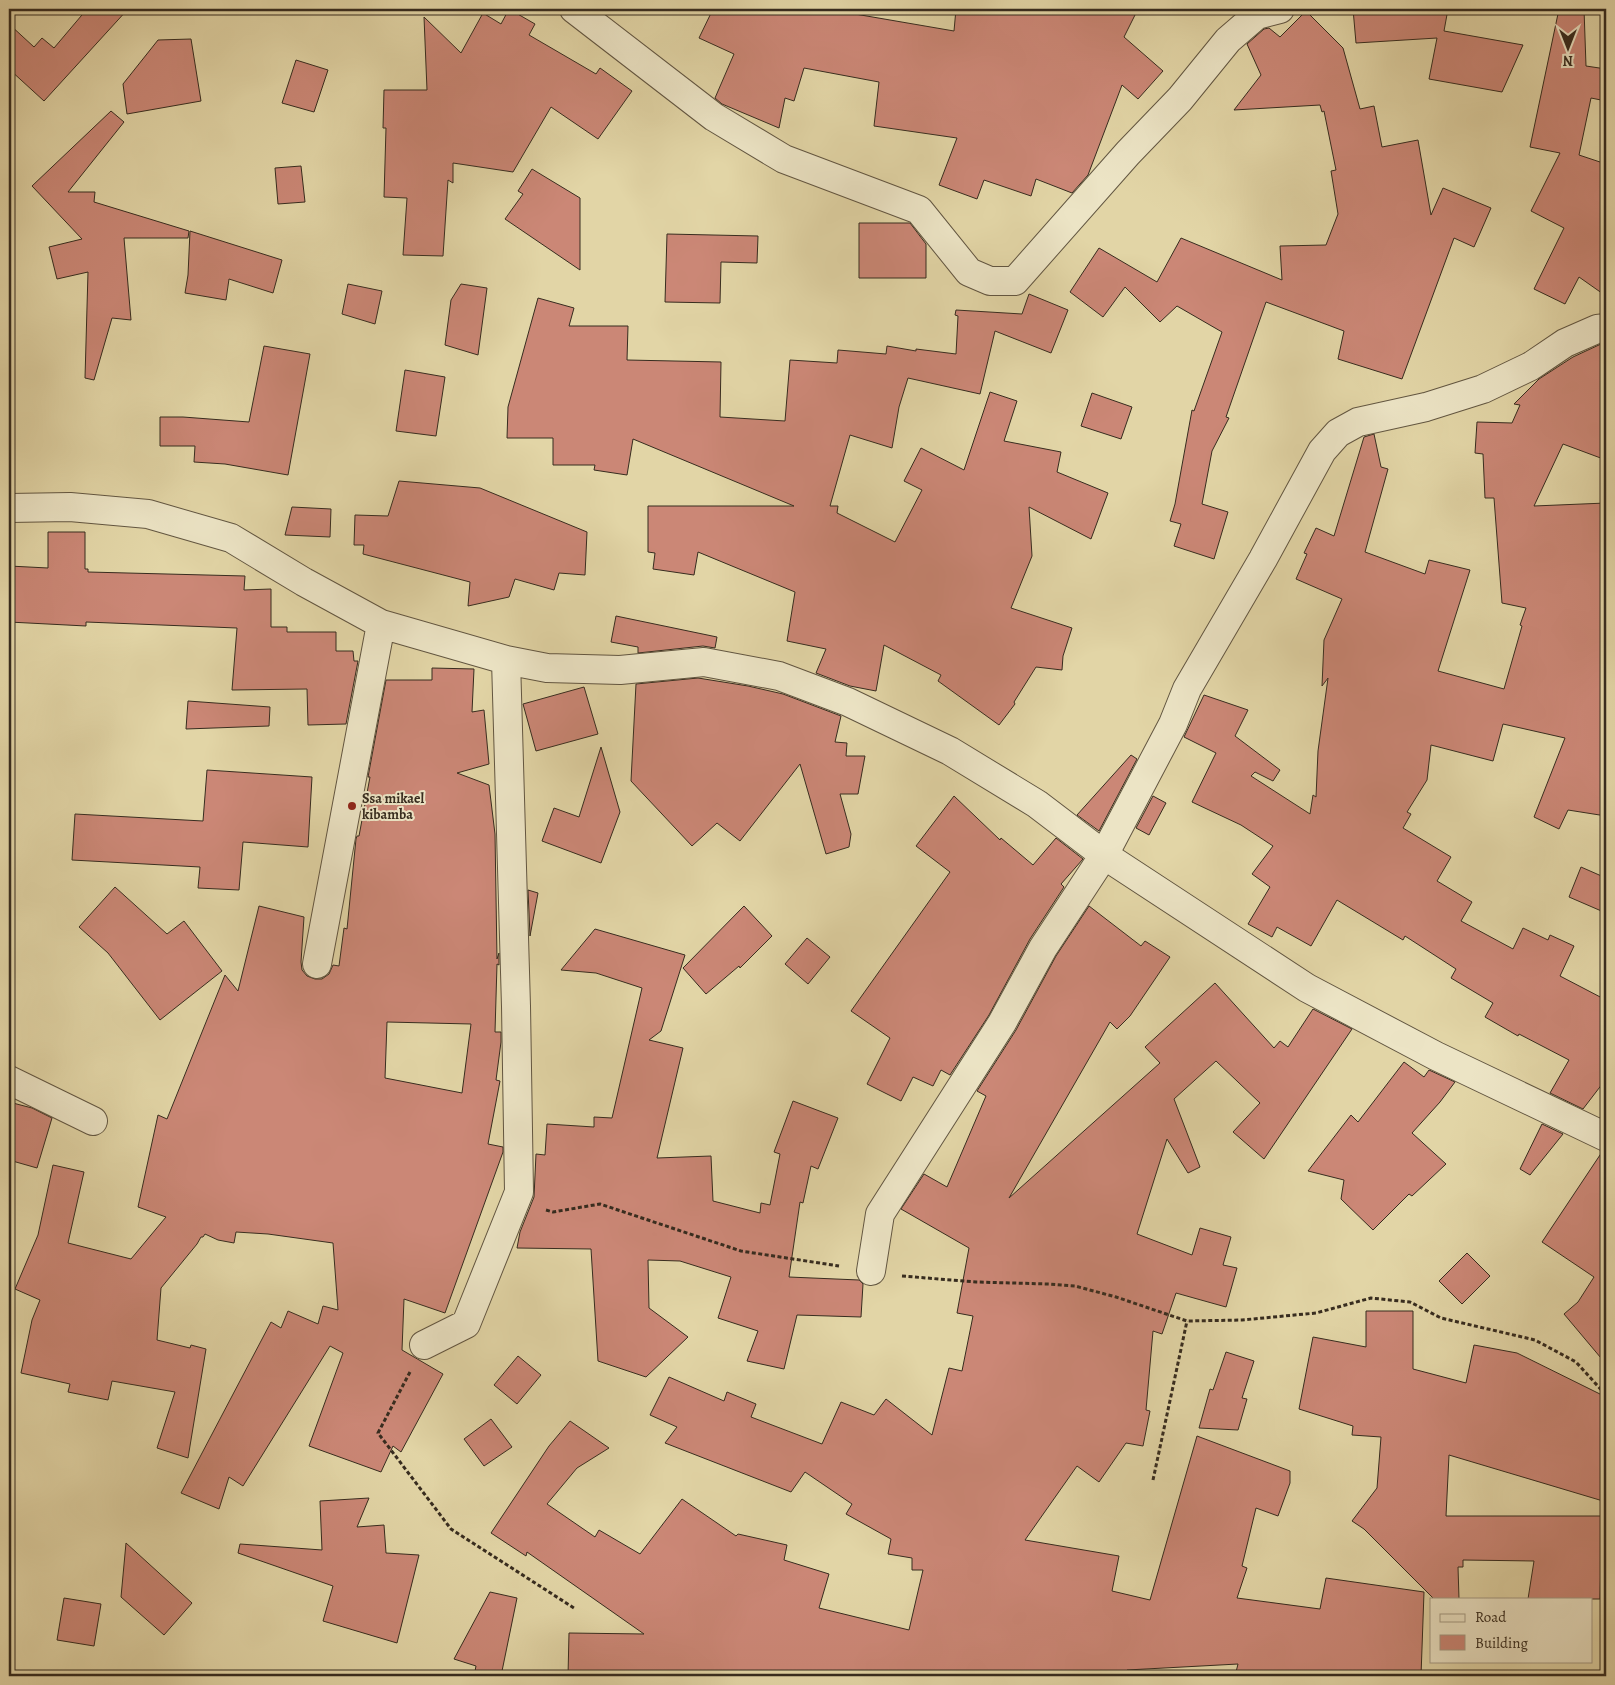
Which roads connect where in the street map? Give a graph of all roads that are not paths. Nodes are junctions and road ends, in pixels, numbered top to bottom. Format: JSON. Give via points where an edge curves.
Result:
{"nodes":[{"id":1,"x":574,"y":9,"type":"edge"},
{"id":2,"x":1280,"y":9,"type":"edge"},
{"id":3,"x":1606,"y":328,"type":"edge"},
{"id":4,"x":9,"y":508,"type":"edge"},
{"id":5,"x":381,"y":624,"type":"junction"},
{"id":6,"x":506,"y":660,"type":"junction"},
{"id":7,"x":1104,"y":855,"type":"junction"},
{"id":8,"x":317,"y":964,"type":"dead end"},
{"id":9,"x":9,"y":1080,"type":"edge"},
{"id":10,"x":93,"y":1121,"type":"dead end"},
{"id":11,"x":1606,"y":1137,"type":"edge"},
{"id":12,"x":871,"y":1271,"type":"road end"},
{"id":13,"x":424,"y":1345,"type":"road end"}],
"edges":[{"from":1,"to":2,"type":"street","via":[[714,117],[784,159],[919,210],[968,272],[990,281],[1015,280],[1128,153],[1180,100],[1228,40],[1257,15]]},
{"from":3,"to":7,"type":"street","via":[[1564,343],[1531,366],[1483,389],[1426,407],[1358,422],[1338,433],[1322,451],[1186,689],[1173,724]]},
{"from":4,"to":5,"type":"street","via":[[70,507],[148,514],[231,538]]},
{"from":5,"to":6,"type":"street"},
{"from":5,"to":8,"type":"street"},
{"from":6,"to":7,"type":"street","via":[[547,668],[620,670],[704,662],[779,676],[848,702],[950,751],[1037,804]]},
{"from":6,"to":13,"type":"street","via":[[520,1192],[466,1324]]},
{"from":7,"to":11,"type":"street","via":[[1307,988],[1436,1056]]},
{"from":7,"to":12,"type":"street","via":[[1043,948],[1002,1023],[880,1214]]},
{"from":9,"to":10,"type":"street"}]}
